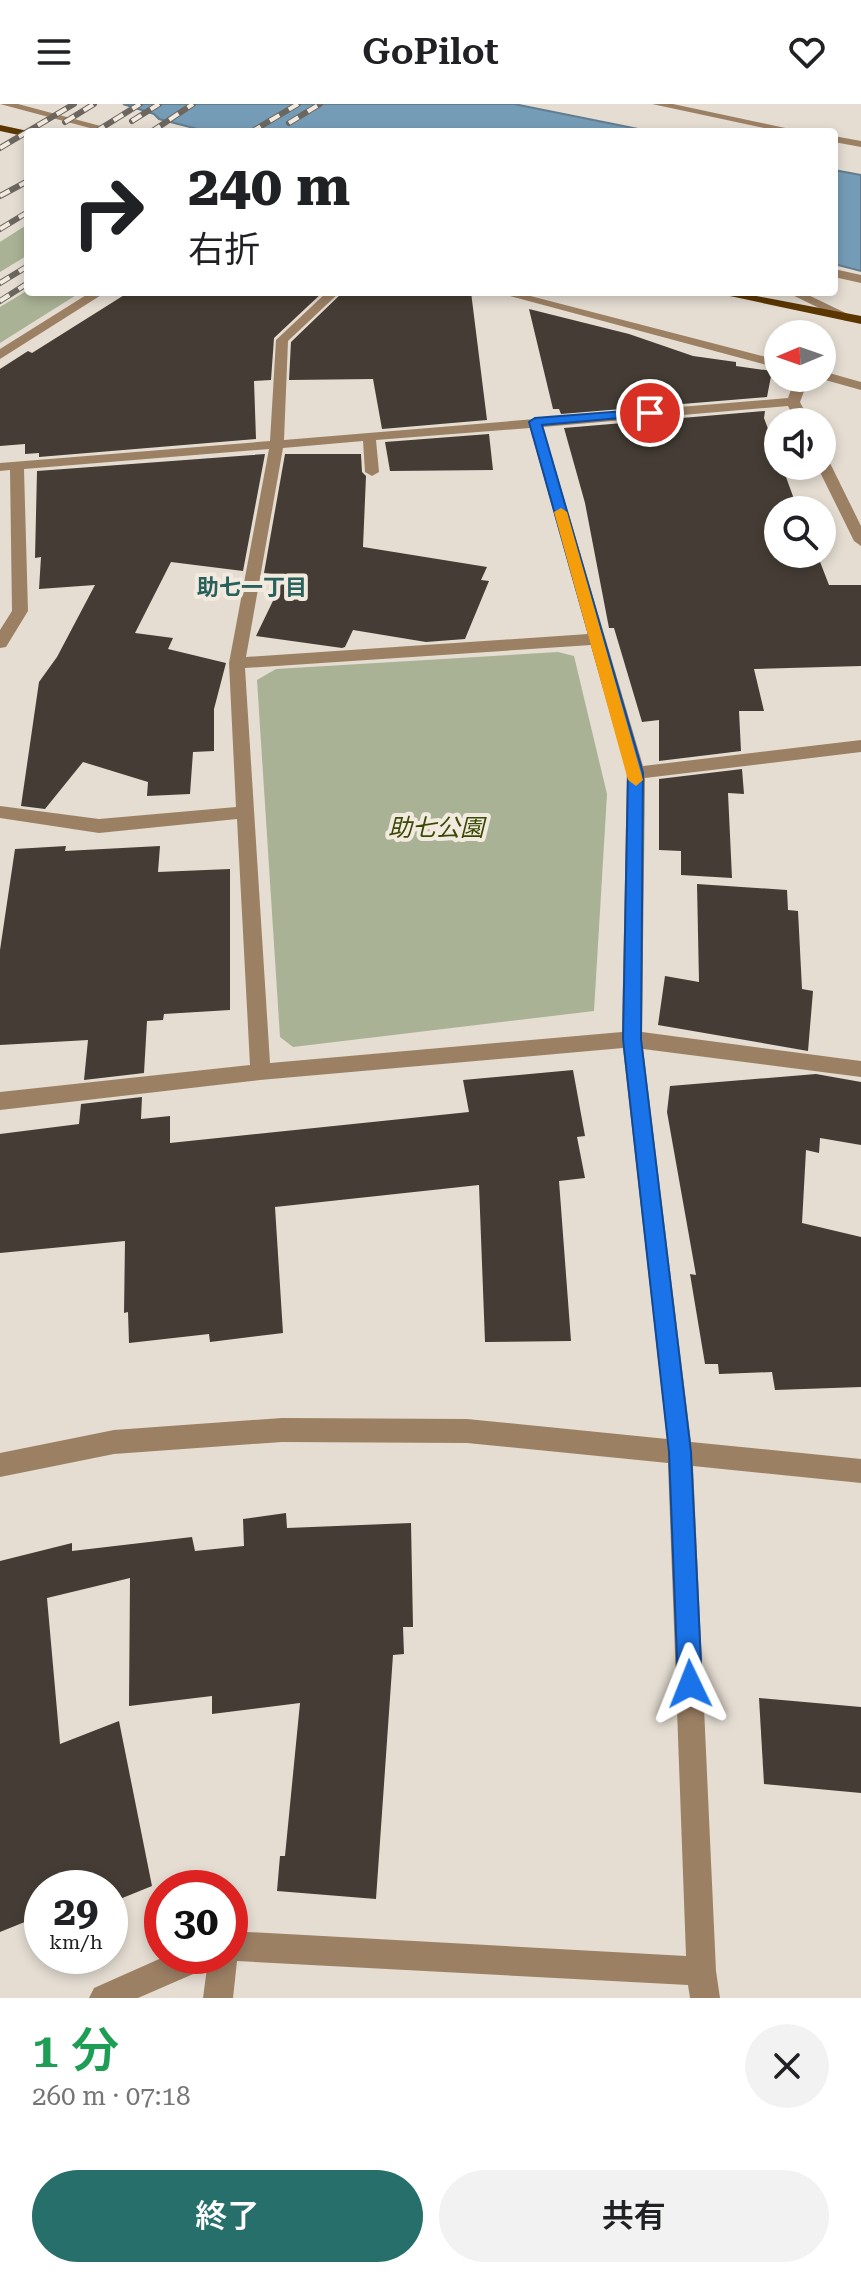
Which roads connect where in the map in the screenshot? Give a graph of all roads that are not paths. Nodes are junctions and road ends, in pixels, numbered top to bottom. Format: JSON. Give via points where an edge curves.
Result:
{"nodes":[{"id":1,"x":5,"y":104,"type":"edge"},
{"id":2,"x":657,"y":104,"type":"edge"},
{"id":3,"x":703,"y":104,"type":"edge"},
{"id":4,"x":745,"y":121,"type":"junction"},
{"id":5,"x":0,"y":128,"type":"edge"},
{"id":6,"x":102,"y":128,"type":"edge"},
{"id":7,"x":779,"y":128,"type":"edge"},
{"id":8,"x":24,"y":133,"type":"edge"},
{"id":9,"x":838,"y":140,"type":"edge"},
{"id":10,"x":861,"y":144,"type":"edge"},
{"id":11,"x":838,"y":274,"type":"edge"},
{"id":12,"x":861,"y":279,"type":"edge"},
{"id":13,"x":94,"y":296,"type":"edge"},
{"id":14,"x":330,"y":296,"type":"edge"},
{"id":15,"x":516,"y":296,"type":"edge"},
{"id":16,"x":738,"y":296,"type":"edge"},
{"id":17,"x":801,"y":296,"type":"edge"},
{"id":18,"x":856,"y":319,"type":"edge"},
{"id":19,"x":0,"y":355,"type":"edge"},
{"id":20,"x":764,"y":360,"type":"edge"},
{"id":21,"x":836,"y":379,"type":"edge"},
{"id":22,"x":861,"y":386,"type":"edge"},
{"id":23,"x":797,"y":392,"type":"edge"},
{"id":24,"x":793,"y":402,"type":"junction"},
{"id":25,"x":796,"y":408,"type":"edge"},
{"id":26,"x":535,"y":422,"type":"junction"},
{"id":27,"x":369,"y":435,"type":"junction"},
{"id":28,"x":277,"y":443,"type":"junction"},
{"id":29,"x":17,"y":466,"type":"junction"},
{"id":30,"x":0,"y":467,"type":"edge"},
{"id":31,"x":372,"y":472,"type":"dead end"},
{"id":32,"x":831,"y":480,"type":"edge"},
{"id":33,"x":861,"y":541,"type":"edge"},
{"id":34,"x":597,"y":639,"type":"junction"},
{"id":35,"x":0,"y":643,"type":"edge"},
{"id":36,"x":237,"y":663,"type":"junction"},
{"id":37,"x":861,"y":746,"type":"edge"},
{"id":38,"x":636,"y":773,"type":"junction"},
{"id":39,"x":0,"y":812,"type":"edge"},
{"id":40,"x":246,"y":812,"type":"junction"},
{"id":41,"x":632,"y":1039,"type":"junction"},
{"id":42,"x":861,"y":1069,"type":"edge"},
{"id":43,"x":260,"y":1072,"type":"junction"},
{"id":44,"x":0,"y":1101,"type":"edge"},
{"id":45,"x":680,"y":1452,"type":"junction"},
{"id":46,"x":0,"y":1465,"type":"edge"},
{"id":47,"x":861,"y":1471,"type":"edge"},
{"id":48,"x":248,"y":1947,"type":"edge"},
{"id":49,"x":159,"y":1974,"type":"edge"},
{"id":50,"x":221,"y":1974,"type":"edge"},
{"id":51,"x":703,"y":1984,"type":"edge"},
{"id":52,"x":104,"y":1998,"type":"edge"},
{"id":53,"x":218,"y":1998,"type":"edge"}],
"edges":[{"from":1,"to":6,"type":"street"},
{"from":2,"to":4,"type":"street"},
{"from":3,"to":4,"type":"street"},
{"from":4,"to":7,"type":"street"},
{"from":5,"to":8,"type":"main road"},
{"from":9,"to":10,"type":"street"},
{"from":11,"to":12,"type":"street"},
{"from":13,"to":19,"type":"street"},
{"from":14,"to":28,"type":"street","via":[[282,340]]},
{"from":15,"to":20,"type":"street"},
{"from":16,"to":18,"type":"main road"},
{"from":17,"to":18,"type":"street"},
{"from":21,"to":22,"type":"street"},
{"from":23,"to":24,"type":"street"},
{"from":24,"to":25,"type":"street"},
{"from":24,"to":26,"type":"street"},
{"from":26,"to":27,"type":"street"},
{"from":26,"to":34,"type":"street"},
{"from":27,"to":28,"type":"street"},
{"from":27,"to":31,"type":"street"},
{"from":28,"to":29,"type":"street"},
{"from":28,"to":36,"type":"street"},
{"from":29,"to":30,"type":"street"},
{"from":29,"to":35,"type":"street","via":[[20,611]]},
{"from":32,"to":33,"type":"street"},
{"from":34,"to":36,"type":"street"},
{"from":34,"to":38,"type":"street"},
{"from":36,"to":40,"type":"street"},
{"from":37,"to":38,"type":"street"},
{"from":38,"to":41,"type":"street"},
{"from":39,"to":40,"type":"street","via":[[99,826]]},
{"from":40,"to":43,"type":"street"},
{"from":41,"to":42,"type":"street"},
{"from":41,"to":43,"type":"street"},
{"from":41,"to":45,"type":"street"},
{"from":43,"to":44,"type":"street"},
{"from":45,"to":46,"type":"street","via":[[467,1431],[282,1430],[114,1442]]},
{"from":45,"to":47,"type":"street"},
{"from":45,"to":51,"type":"street"},
{"from":48,"to":51,"type":"street"},
{"from":49,"to":52,"type":"street"},
{"from":50,"to":53,"type":"street"}]}
